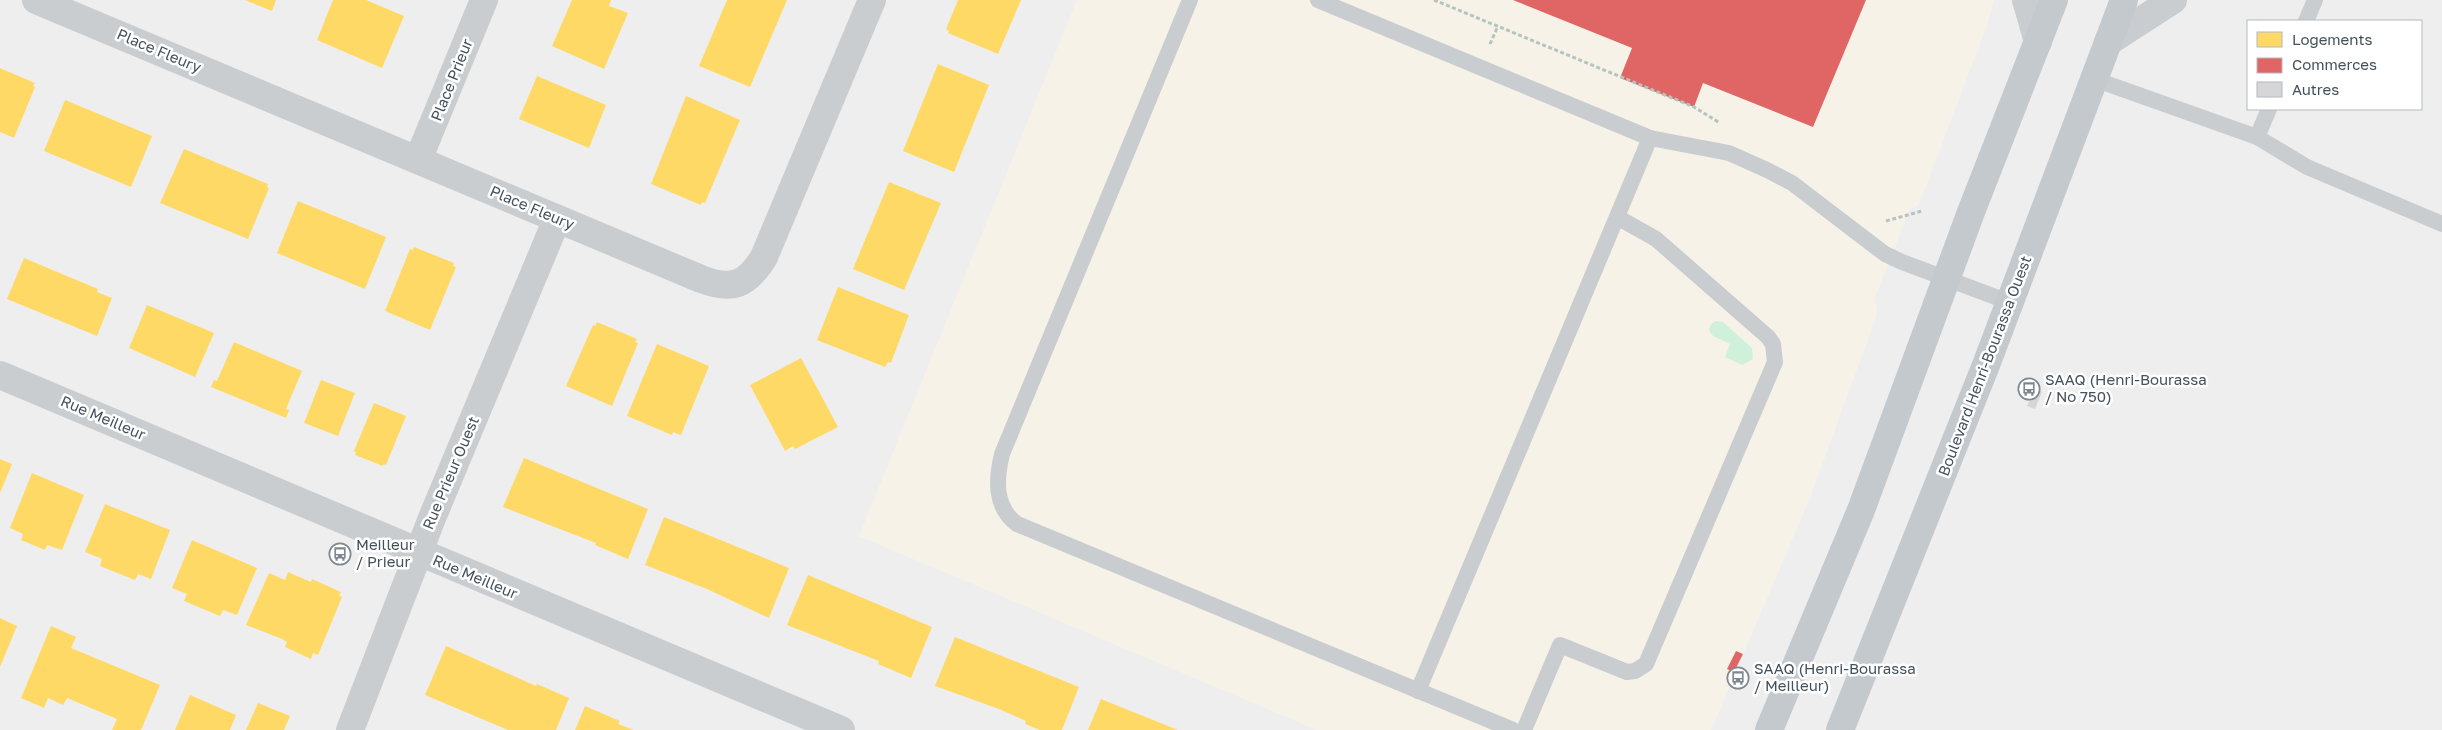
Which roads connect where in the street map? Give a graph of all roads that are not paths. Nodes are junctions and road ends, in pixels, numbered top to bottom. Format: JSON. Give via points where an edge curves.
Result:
{"nodes":[{"id":1,"x":36,"y":0,"type":"edge"},
{"id":2,"x":484,"y":0,"type":"edge"},
{"id":3,"x":872,"y":0,"type":"edge"},
{"id":4,"x":1190,"y":0,"type":"edge"},
{"id":5,"x":1318,"y":0,"type":"edge"},
{"id":6,"x":2026,"y":0,"type":"edge"},
{"id":7,"x":2054,"y":0,"type":"edge"},
{"id":8,"x":2124,"y":0,"type":"edge"},
{"id":9,"x":2173,"y":0,"type":"edge"},
{"id":10,"x":2314,"y":0,"type":"edge"},
{"id":11,"x":2306,"y":20,"type":"edge"},
{"id":12,"x":2038,"y":42,"type":"junction"},
{"id":13,"x":2108,"y":42,"type":"junction"},
{"id":14,"x":2094,"y":79,"type":"junction"},
{"id":15,"x":2269,"y":110,"type":"edge"},
{"id":16,"x":2258,"y":137,"type":"junction"},
{"id":17,"x":1650,"y":138,"type":"junction"},
{"id":18,"x":418,"y":160,"type":"junction"},
{"id":19,"x":1617,"y":217,"type":"junction"},
{"id":20,"x":557,"y":219,"type":"junction"},
{"id":21,"x":2442,"y":224,"type":"edge"},
{"id":22,"x":1947,"y":279,"type":"junction"},
{"id":23,"x":2009,"y":302,"type":"junction"},
{"id":24,"x":0,"y":376,"type":"edge"},
{"id":25,"x":418,"y":552,"type":"junction"},
{"id":26,"x":1418,"y":691,"type":"junction"},
{"id":27,"x":350,"y":730,"type":"edge"},
{"id":28,"x":841,"y":730,"type":"edge"},
{"id":29,"x":1513,"y":730,"type":"edge"},
{"id":30,"x":1524,"y":730,"type":"edge"},
{"id":31,"x":1769,"y":730,"type":"edge"},
{"id":32,"x":1840,"y":730,"type":"edge"}],
"edges":[{"from":1,"to":18,"type":"street","name":"Place Fleury"},
{"from":2,"to":18,"type":"street","name":"Place Prieur"},
{"from":3,"to":20,"type":"street","name":"Place Fleury","via":[[764,257],[745,280],[714,284]]},
{"from":4,"to":26,"type":"lane","via":[[1002,454],[996,481],[999,496],[1010,519],[1017,524]]},
{"from":5,"to":17,"type":"lane"},
{"from":6,"to":12,"type":"street"},
{"from":7,"to":12,"type":"main road"},
{"from":8,"to":13,"type":"main road","name":"Boulevard Henri-Bourassa Ouest"},
{"from":9,"to":13,"type":"street"},
{"from":10,"to":11,"type":"lane"},
{"from":12,"to":22,"type":"main road"},
{"from":13,"to":14,"type":"main road","name":"Boulevard Henri-Bourassa Ouest"},
{"from":14,"to":16,"type":"lane"},
{"from":14,"to":23,"type":"main road","name":"Boulevard Henri-Bourassa Ouest"},
{"from":15,"to":16,"type":"lane"},
{"from":16,"to":21,"type":"lane","via":[[2307,167]]},
{"from":17,"to":19,"type":"lane"},
{"from":17,"to":22,"type":"lane","via":[[1729,153],[1767,170],[1805,193],[1885,254]]},
{"from":18,"to":20,"type":"street","name":"Place Fleury"},
{"from":19,"to":26,"type":"lane"},
{"from":19,"to":30,"type":"lane","via":[[1656,239],[1768,337],[1773,344],[1775,362],[1646,664],[1627,672],[1560,645]]},
{"from":20,"to":25,"type":"street","name":"Rue Prieur Ouest"},
{"from":22,"to":23,"type":"lane"},
{"from":22,"to":31,"type":"main road","via":[[1861,510]]},
{"from":23,"to":32,"type":"main road","name":"Boulevard Henri-Bourassa Ouest"},
{"from":24,"to":25,"type":"street","name":"Rue Meilleur"},
{"from":25,"to":27,"type":"street","name":"Rue Prieur Ouest"},
{"from":25,"to":28,"type":"street","name":"Rue Meilleur"},
{"from":26,"to":29,"type":"lane"}]}
